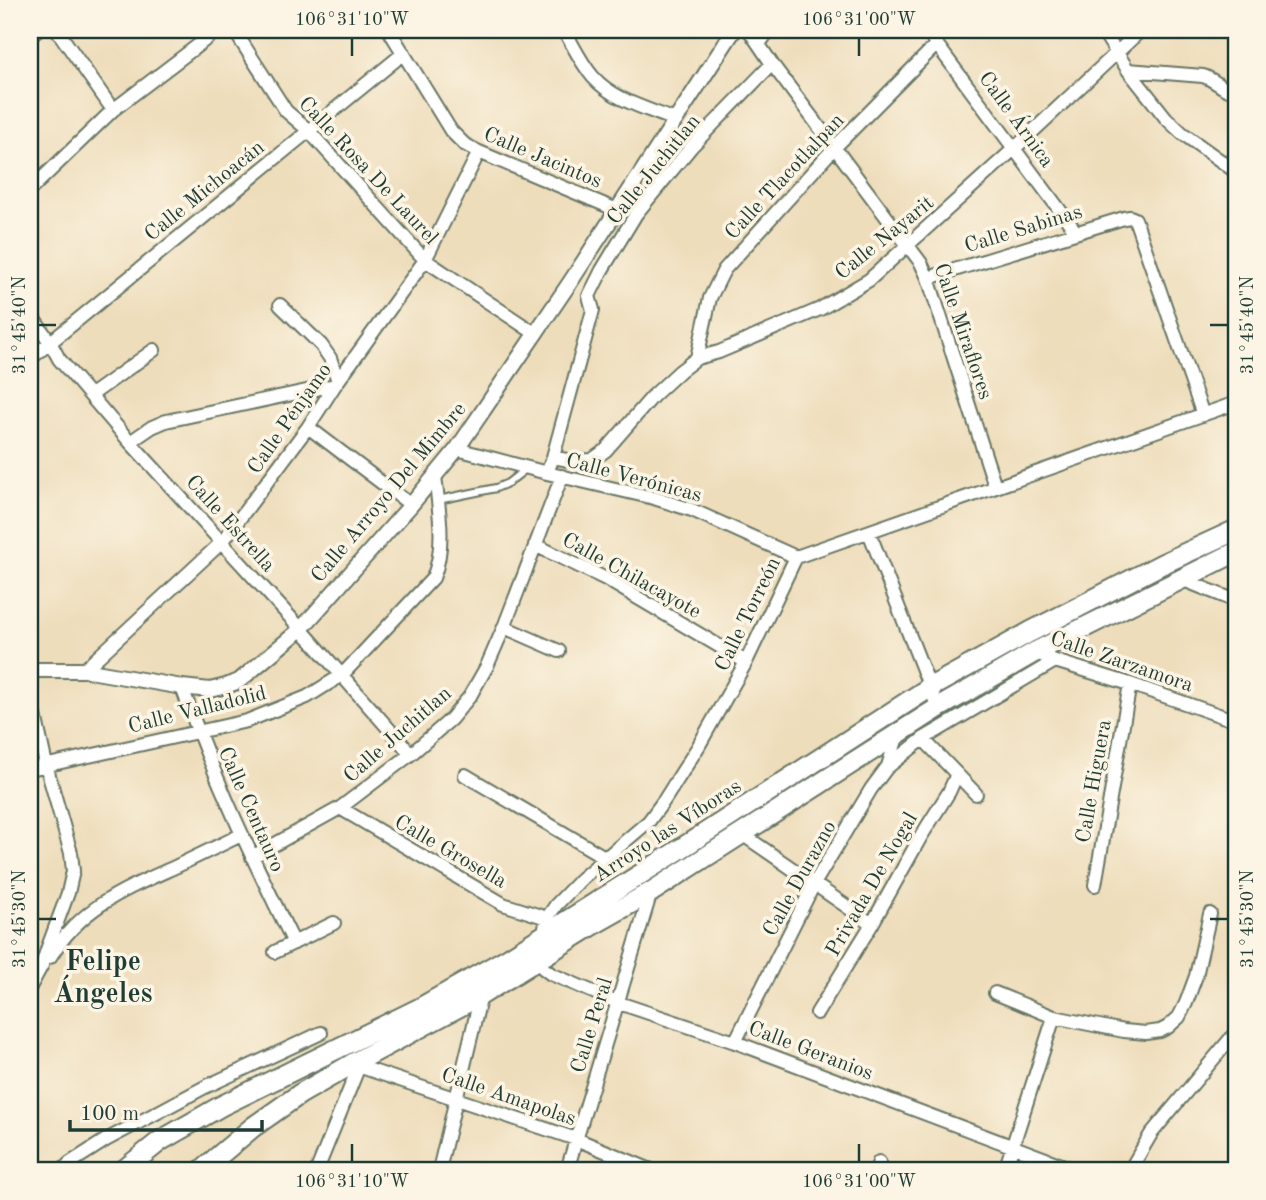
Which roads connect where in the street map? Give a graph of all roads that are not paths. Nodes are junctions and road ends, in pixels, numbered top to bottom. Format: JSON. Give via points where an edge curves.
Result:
{"nodes":[{"id":1,"x":38,"y":30,"type":"edge"},
{"id":2,"x":57,"y":30,"type":"edge"},
{"id":3,"x":218,"y":30,"type":"edge"},
{"id":4,"x":233,"y":30,"type":"edge"},
{"id":5,"x":389,"y":30,"type":"edge"},
{"id":6,"x":564,"y":30,"type":"edge"},
{"id":7,"x":734,"y":30,"type":"edge"},
{"id":8,"x":750,"y":30,"type":"edge"},
{"id":9,"x":769,"y":30,"type":"edge"},
{"id":10,"x":926,"y":30,"type":"edge"},
{"id":11,"x":1102,"y":30,"type":"edge"},
{"id":12,"x":1141,"y":30,"type":"edge"},
{"id":13,"x":30,"y":37,"type":"edge"},
{"id":14,"x":759,"y":44,"type":"junction"},
{"id":15,"x":937,"y":44,"type":"junction"},
{"id":16,"x":1116,"y":52,"type":"junction"},
{"id":17,"x":404,"y":53,"type":"junction"},
{"id":18,"x":772,"y":64,"type":"junction"},
{"id":19,"x":1128,"y":70,"type":"junction"},
{"id":20,"x":1236,"y":92,"type":"edge"},
{"id":21,"x":113,"y":110,"type":"junction"},
{"id":22,"x":676,"y":120,"type":"junction"},
{"id":23,"x":308,"y":130,"type":"junction"},
{"id":24,"x":835,"y":147,"type":"junction"},
{"id":25,"x":1015,"y":148,"type":"junction"},
{"id":26,"x":479,"y":152,"type":"junction"},
{"id":27,"x":1236,"y":173,"type":"edge"},
{"id":28,"x":30,"y":190,"type":"edge"},
{"id":29,"x":617,"y":210,"type":"junction"},
{"id":30,"x":604,"y":231,"type":"junction"},
{"id":31,"x":1076,"y":232,"type":"junction"},
{"id":32,"x":619,"y":242,"type":"junction"},
{"id":33,"x":907,"y":247,"type":"junction"},
{"id":34,"x":425,"y":260,"type":"junction"},
{"id":35,"x":928,"y":278,"type":"junction"},
{"id":36,"x":571,"y":281,"type":"junction"},
{"id":37,"x":589,"y":296,"type":"junction"},
{"id":38,"x":280,"y":305,"type":"dead end"},
{"id":39,"x":30,"y":314,"type":"edge"},
{"id":40,"x":536,"y":334,"type":"junction"},
{"id":41,"x":50,"y":342,"type":"junction"},
{"id":42,"x":154,"y":350,"type":"dead end"},
{"id":43,"x":697,"y":358,"type":"junction"},
{"id":44,"x":30,"y":359,"type":"edge"},
{"id":45,"x":336,"y":383,"type":"junction"},
{"id":46,"x":91,"y":395,"type":"junction"},
{"id":47,"x":1236,"y":403,"type":"edge"},
{"id":48,"x":1203,"y":415,"type":"junction"},
{"id":49,"x":308,"y":427,"type":"junction"},
{"id":50,"x":130,"y":442,"type":"junction"},
{"id":51,"x":457,"y":449,"type":"junction"},
{"id":52,"x":553,"y":457,"type":"junction"},
{"id":53,"x":528,"y":468,"type":"junction"},
{"id":54,"x":547,"y":473,"type":"junction"},
{"id":55,"x":435,"y":476,"type":"junction"},
{"id":56,"x":562,"y":476,"type":"junction"},
{"id":57,"x":996,"y":486,"type":"junction"},
{"id":58,"x":438,"y":500,"type":"junction"},
{"id":59,"x":411,"y":505,"type":"junction"},
{"id":60,"x":1236,"y":530,"type":"edge"},
{"id":61,"x":869,"y":532,"type":"junction"},
{"id":62,"x":222,"y":542,"type":"junction"},
{"id":63,"x":535,"y":545,"type":"junction"},
{"id":64,"x":1236,"y":552,"type":"edge"},
{"id":65,"x":796,"y":557,"type":"junction"},
{"id":66,"x":1181,"y":579,"type":"junction"},
{"id":67,"x":1236,"y":601,"type":"edge"},
{"id":68,"x":504,"y":627,"type":"junction"},
{"id":69,"x":301,"y":629,"type":"junction"},
{"id":70,"x":559,"y":651,"type":"dead end"},
{"id":71,"x":1035,"y":652,"type":"junction"},
{"id":72,"x":1055,"y":661,"type":"junction"},
{"id":73,"x":746,"y":662,"type":"junction"},
{"id":74,"x":30,"y":670,"type":"edge"},
{"id":75,"x":85,"y":670,"type":"junction"},
{"id":76,"x":342,"y":675,"type":"junction"},
{"id":77,"x":1130,"y":684,"type":"junction"},
{"id":78,"x":182,"y":687,"type":"junction"},
{"id":79,"x":929,"y":688,"type":"junction"},
{"id":80,"x":30,"y":692,"type":"edge"},
{"id":81,"x":938,"y":708,"type":"junction"},
{"id":82,"x":1236,"y":722,"type":"edge"},
{"id":83,"x":197,"y":732,"type":"junction"},
{"id":84,"x":898,"y":733,"type":"junction"},
{"id":85,"x":923,"y":739,"type":"junction"},
{"id":86,"x":411,"y":754,"type":"junction"},
{"id":87,"x":46,"y":765,"type":"junction"},
{"id":88,"x":888,"y":766,"type":"junction"},
{"id":89,"x":30,"y":769,"type":"edge"},
{"id":90,"x":957,"y":774,"type":"junction"},
{"id":91,"x":464,"y":775,"type":"dead end"},
{"id":92,"x":976,"y":794,"type":"dead end"},
{"id":93,"x":340,"y":808,"type":"junction"},
{"id":94,"x":742,"y":834,"type":"junction"},
{"id":95,"x":241,"y":835,"type":"junction"},
{"id":96,"x":252,"y":857,"type":"junction"},
{"id":97,"x":606,"y":858,"type":"junction"},
{"id":98,"x":814,"y":884,"type":"junction"},
{"id":99,"x":1095,"y":885,"type":"dead end"},
{"id":100,"x":651,"y":892,"type":"junction"},
{"id":101,"x":1210,"y":914,"type":"dead end"},
{"id":102,"x":334,"y":923,"type":"dead end"},
{"id":103,"x":872,"y":924,"type":"junction"},
{"id":104,"x":545,"y":927,"type":"junction"},
{"id":105,"x":294,"y":943,"type":"junction"},
{"id":106,"x":275,"y":953,"type":"dead end"},
{"id":107,"x":539,"y":959,"type":"junction"},
{"id":108,"x":32,"y":985,"type":"edge"},
{"id":109,"x":995,"y":993,"type":"dead end"},
{"id":110,"x":481,"y":995,"type":"junction"},
{"id":111,"x":619,"y":1003,"type":"junction"},
{"id":112,"x":817,"y":1013,"type":"dead end"},
{"id":113,"x":1055,"y":1017,"type":"junction"},
{"id":114,"x":1236,"y":1032,"type":"edge"},
{"id":115,"x":321,"y":1033,"type":"dead end"},
{"id":116,"x":735,"y":1042,"type":"junction"},
{"id":117,"x":355,"y":1065,"type":"junction"},
{"id":118,"x":456,"y":1099,"type":"junction"},
{"id":119,"x":576,"y":1139,"type":"junction"},
{"id":120,"x":1014,"y":1147,"type":"junction"},
{"id":121,"x":210,"y":1169,"type":"edge"},
{"id":122,"x":63,"y":1170,"type":"edge"},
{"id":123,"x":124,"y":1170,"type":"edge"},
{"id":124,"x":317,"y":1170,"type":"edge"},
{"id":125,"x":439,"y":1170,"type":"edge"},
{"id":126,"x":567,"y":1170,"type":"edge"},
{"id":127,"x":652,"y":1170,"type":"edge"},
{"id":128,"x":1005,"y":1170,"type":"edge"},
{"id":129,"x":1075,"y":1170,"type":"edge"},
{"id":130,"x":1130,"y":1170,"type":"edge"}],
"edges":[{"from":1,"to":13,"type":"street"},
{"from":2,"to":21,"type":"street"},
{"from":3,"to":21,"type":"street"},
{"from":4,"to":23,"type":"street","name":"Calle Rosa De Laurel","via":[[286,111]]},
{"from":5,"to":17,"type":"street","name":"Calle Jacintos"},
{"from":6,"to":22,"type":"street","via":[[585,66],[606,88]]},
{"from":7,"to":22,"type":"street","name":"Calle Arroyo Del Mimbre"},
{"from":8,"to":14,"type":"street","name":"Calle Miraflores"},
{"from":9,"to":14,"type":"street"},
{"from":10,"to":15,"type":"street","name":"Calle Árnica"},
{"from":11,"to":16,"type":"street"},
{"from":12,"to":16,"type":"street","name":"Calle Nayarit"},
{"from":14,"to":18,"type":"street","name":"Calle Miraflores"},
{"from":15,"to":24,"type":"street","name":"Calle Tlacotlalpan"},
{"from":15,"to":25,"type":"street","name":"Calle Árnica"},
{"from":16,"to":19,"type":"street"},
{"from":16,"to":25,"type":"street","name":"Calle Nayarit"},
{"from":17,"to":23,"type":"street","name":"Calle Michoacán"},
{"from":17,"to":26,"type":"street","name":"Calle Jacintos","via":[[451,131]]},
{"from":18,"to":24,"type":"street","name":"Calle Miraflores"},
{"from":18,"to":32,"type":"street","name":"Calle Juchitlan","via":[[692,146]]},
{"from":19,"to":20,"type":"street","via":[[1203,76]]},
{"from":19,"to":27,"type":"street","via":[[1174,127]]},
{"from":21,"to":28,"type":"street"},
{"from":22,"to":29,"type":"street","name":"Calle Arroyo Del Mimbre"},
{"from":23,"to":34,"type":"street","name":"Calle Rosa De Laurel"},
{"from":23,"to":41,"type":"street","name":"Calle Michoacán"},
{"from":24,"to":33,"type":"street","name":"Calle Miraflores"},
{"from":24,"to":43,"type":"street","name":"Calle Tlacotlalpan","via":[[724,270],[710,298]]},
{"from":25,"to":31,"type":"street","name":"Calle Árnica"},
{"from":25,"to":33,"type":"street","name":"Calle Nayarit"},
{"from":26,"to":29,"type":"street","name":"Calle Jacintos"},
{"from":26,"to":34,"type":"street","name":"Calle Pénjamo"},
{"from":29,"to":30,"type":"street","name":"Calle Arroyo Del Mimbre"},
{"from":30,"to":32,"type":"street"},
{"from":30,"to":36,"type":"street","name":"Calle Arroyo Del Mimbre"},
{"from":31,"to":35,"type":"street","name":"Calle Sabinas"},
{"from":31,"to":48,"type":"street","name":"Calle Sabinas","via":[[1135,219]]},
{"from":32,"to":37,"type":"street","name":"Calle Juchitlan"},
{"from":33,"to":35,"type":"street","name":"Calle Miraflores"},
{"from":33,"to":43,"type":"street","name":"Calle Nayarit","via":[[869,280],[820,309]]},
{"from":34,"to":40,"type":"street","name":"Calle Rosa De Laurel"},
{"from":34,"to":45,"type":"street","name":"Calle Pénjamo"},
{"from":35,"to":57,"type":"street","name":"Calle Miraflores"},
{"from":36,"to":37,"type":"street"},
{"from":36,"to":40,"type":"street","name":"Calle Arroyo Del Mimbre"},
{"from":37,"to":52,"type":"street","name":"Calle Juchitlan","via":[[593,310]]},
{"from":38,"to":45,"type":"street","via":[[321,345],[330,358]]},
{"from":39,"to":41,"type":"street","name":"Calle Estrella"},
{"from":40,"to":51,"type":"street","name":"Calle Arroyo Del Mimbre"},
{"from":41,"to":44,"type":"street","name":"Calle Michoacán"},
{"from":41,"to":46,"type":"street","name":"Calle Estrella","via":[[58,359]]},
{"from":42,"to":46,"type":"street"},
{"from":43,"to":52,"type":"street","name":"Calle Nayarit","via":[[592,460]]},
{"from":45,"to":49,"type":"street","name":"Calle Pénjamo"},
{"from":45,"to":50,"type":"street","via":[[166,421]]},
{"from":46,"to":50,"type":"street","name":"Calle Estrella"},
{"from":47,"to":48,"type":"street","name":"Calle Torreón"},
{"from":48,"to":57,"type":"street","name":"Calle Torreón"},
{"from":49,"to":59,"type":"street"},
{"from":49,"to":62,"type":"street","name":"Calle Pénjamo"},
{"from":50,"to":62,"type":"street","name":"Calle Estrella"},
{"from":51,"to":53,"type":"street","name":"Calle Verónicas"},
{"from":51,"to":55,"type":"street","name":"Calle Arroyo Del Mimbre"},
{"from":52,"to":54,"type":"street","name":"Calle Juchitlan"},
{"from":53,"to":54,"type":"street","name":"Calle Verónicas"},
{"from":53,"to":58,"type":"lane","via":[[496,488]]},
{"from":54,"to":56,"type":"street","name":"Calle Verónicas"},
{"from":55,"to":58,"type":"street","name":"Calle Valladolid"},
{"from":55,"to":59,"type":"street","name":"Calle Arroyo Del Mimbre"},
{"from":56,"to":63,"type":"street","name":"Calle Juchitlan"},
{"from":56,"to":65,"type":"street","name":"Calle Verónicas","via":[[692,510]]},
{"from":57,"to":61,"type":"street","name":"Calle Torreón"},
{"from":58,"to":76,"type":"street","name":"Calle Valladolid","via":[[441,544],[433,578]]},
{"from":59,"to":69,"type":"street","name":"Calle Arroyo Del Mimbre"},
{"from":60,"to":79,"type":"main road","name":"Arroyo las Víboras","via":[[1150,570]]},
{"from":61,"to":65,"type":"street","name":"Calle Torreón"},
{"from":61,"to":79,"type":"street"},
{"from":62,"to":69,"type":"street","name":"Calle Estrella"},
{"from":62,"to":75,"type":"street","name":"Calle Pénjamo"},
{"from":63,"to":68,"type":"street","name":"Calle Juchitlan"},
{"from":63,"to":73,"type":"street","name":"Calle Chilacayote","via":[[606,579]]},
{"from":64,"to":66,"type":"main road","name":"Arroyo las Víboras"},
{"from":65,"to":73,"type":"street","name":"Calle Torreón"},
{"from":66,"to":67,"type":"street"},
{"from":66,"to":71,"type":"main road","name":"Arroyo las Víboras"},
{"from":68,"to":70,"type":"street"},
{"from":68,"to":86,"type":"street","name":"Calle Juchitlan","via":[[470,696]]},
{"from":69,"to":76,"type":"street","name":"Calle Estrella"},
{"from":69,"to":78,"type":"street","name":"Calle Arroyo Del Mimbre","via":[[239,681],[209,690]]},
{"from":71,"to":72,"type":"street","name":"Calle Zarzamora"},
{"from":71,"to":81,"type":"main road","name":"Arroyo las Víboras"},
{"from":72,"to":77,"type":"street","name":"Calle Zarzamora"},
{"from":72,"to":85,"type":"street"},
{"from":73,"to":97,"type":"street","name":"Calle Torreón","via":[[665,799],[649,821]]},
{"from":74,"to":75,"type":"street","name":"Calle Arroyo Del Mimbre"},
{"from":75,"to":78,"type":"street","name":"Calle Arroyo Del Mimbre"},
{"from":76,"to":83,"type":"street","name":"Calle Valladolid","via":[[307,697],[247,721]]},
{"from":76,"to":86,"type":"street","name":"Calle Estrella"},
{"from":77,"to":82,"type":"street","name":"Calle Zarzamora"},
{"from":77,"to":99,"type":"street","name":"Calle Higuera"},
{"from":78,"to":83,"type":"street","name":"Calle Centauro"},
{"from":79,"to":81,"type":"street"},
{"from":79,"to":104,"type":"main road","name":"Arroyo las Víboras","via":[[683,848]]},
{"from":80,"to":87,"type":"street"},
{"from":81,"to":84,"type":"main road","name":"Arroyo las Víboras"},
{"from":83,"to":87,"type":"street","name":"Calle Valladolid"},
{"from":83,"to":95,"type":"street","name":"Calle Centauro"},
{"from":84,"to":88,"type":"street","name":"Calle Durazno"},
{"from":84,"to":94,"type":"main road","name":"Arroyo las Víboras"},
{"from":85,"to":88,"type":"street"},
{"from":85,"to":90,"type":"street"},
{"from":86,"to":93,"type":"street","name":"Calle Juchitlan"},
{"from":87,"to":89,"type":"street","name":"Calle Valladolid"},
{"from":87,"to":108,"type":"street","via":[[73,871]]},
{"from":88,"to":98,"type":"street","name":"Calle Durazno"},
{"from":90,"to":92,"type":"street"},
{"from":90,"to":103,"type":"street","name":"Privada De Nogal"},
{"from":91,"to":97,"type":"street"},
{"from":93,"to":96,"type":"street","name":"Calle Juchitlan"},
{"from":93,"to":104,"type":"street","name":"Calle Grosella"},
{"from":94,"to":98,"type":"street"},
{"from":94,"to":100,"type":"main road","name":"Arroyo las Víboras"},
{"from":95,"to":96,"type":"street","name":"Calle Centauro"},
{"from":95,"to":108,"type":"street","via":[[109,898],[66,935]]},
{"from":96,"to":105,"type":"street","name":"Calle Centauro"},
{"from":97,"to":104,"type":"street","name":"Calle Torreón","via":[[556,905]]},
{"from":98,"to":103,"type":"street"},
{"from":98,"to":116,"type":"street","name":"Calle Durazno"},
{"from":100,"to":107,"type":"main road","name":"Arroyo las Víboras"},
{"from":100,"to":111,"type":"street","name":"Calle Peral"},
{"from":101,"to":113,"type":"street","via":[[1186,1003],[1168,1027],[1146,1033]]},
{"from":102,"to":105,"type":"street"},
{"from":103,"to":112,"type":"street","name":"Privada De Nogal"},
{"from":104,"to":107,"type":"street"},
{"from":104,"to":123,"type":"main road","name":"Arroyo las Víboras","via":[[508,958],[420,1008],[221,1105]]},
{"from":105,"to":106,"type":"street"},
{"from":107,"to":110,"type":"main road","name":"Arroyo las Víboras"},
{"from":107,"to":111,"type":"street","name":"Calle Geranios","via":[[551,974]]},
{"from":109,"to":113,"type":"street"},
{"from":110,"to":117,"type":"main road","name":"Arroyo las Víboras"},
{"from":110,"to":118,"type":"street"},
{"from":111,"to":116,"type":"street","name":"Calle Geranios"},
{"from":111,"to":119,"type":"street","name":"Calle Peral"},
{"from":113,"to":120,"type":"street"},
{"from":114,"to":130,"type":"street","via":[[1151,1134]]},
{"from":115,"to":122,"type":"street","via":[[205,1087],[106,1140]]},
{"from":116,"to":120,"type":"street","name":"Calle Geranios"},
{"from":117,"to":118,"type":"street","name":"Calle Amapolas"},
{"from":117,"to":121,"type":"main road","name":"Arroyo las Víboras","via":[[300,1094],[253,1127]]},
{"from":117,"to":124,"type":"street"},
{"from":118,"to":119,"type":"street","name":"Calle Amapolas"},
{"from":118,"to":125,"type":"street"},
{"from":119,"to":126,"type":"street","name":"Calle Peral"},
{"from":119,"to":127,"type":"street","name":"Calle Amapolas"},
{"from":120,"to":128,"type":"street"},
{"from":120,"to":129,"type":"street","name":"Calle Geranios"}]}
